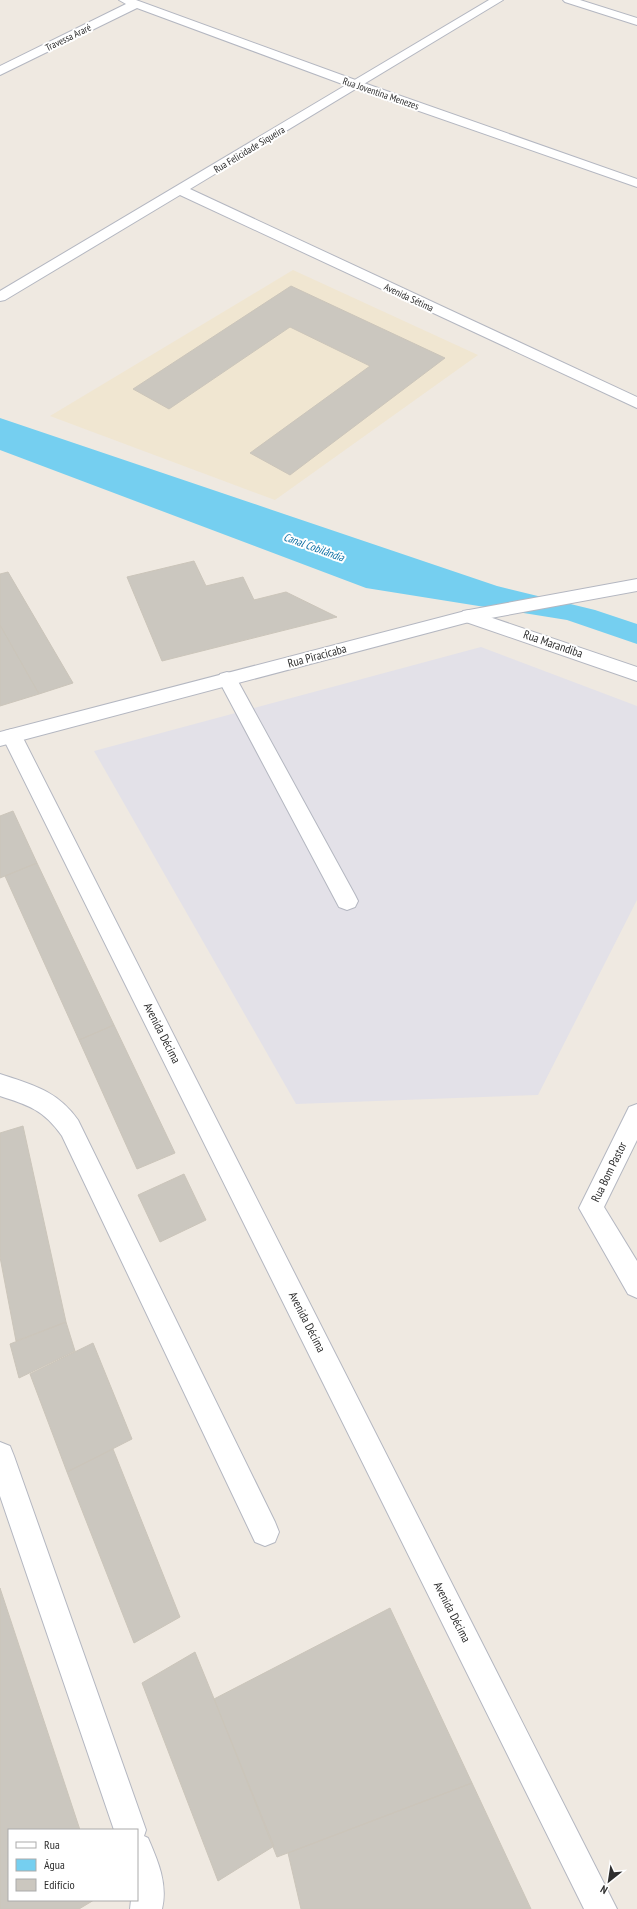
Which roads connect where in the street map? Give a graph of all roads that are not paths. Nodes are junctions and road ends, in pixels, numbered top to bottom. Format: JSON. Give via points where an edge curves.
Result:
{"nodes":[{"id":1,"x":493,"y":0,"type":"edge"},
{"id":2,"x":569,"y":0,"type":"edge"},
{"id":3,"x":131,"y":2,"type":"edge"},
{"id":4,"x":637,"y":22,"type":"edge"},
{"id":5,"x":0,"y":71,"type":"edge"},
{"id":6,"x":357,"y":85,"type":"junction"},
{"id":7,"x":637,"y":183,"type":"edge"},
{"id":8,"x":180,"y":190,"type":"junction"},
{"id":9,"x":0,"y":297,"type":"edge"},
{"id":10,"x":637,"y":403,"type":"edge"},
{"id":11,"x":637,"y":585,"type":"edge"},
{"id":12,"x":477,"y":614,"type":"junction"},
{"id":13,"x":637,"y":674,"type":"edge"},
{"id":14,"x":227,"y":679,"type":"junction"},
{"id":15,"x":6,"y":737,"type":"edge"},
{"id":16,"x":347,"y":901,"type":"dead end"},
{"id":17,"x":0,"y":1085,"type":"edge"},
{"id":18,"x":637,"y":1115,"type":"edge"},
{"id":19,"x":637,"y":1285,"type":"edge"},
{"id":20,"x":0,"y":1456,"type":"edge"},
{"id":21,"x":265,"y":1532,"type":"dead end"},
{"id":22,"x":130,"y":1829,"type":"edge"},
{"id":23,"x":138,"y":1852,"type":"edge"},
{"id":24,"x":146,"y":1909,"type":"edge"},
{"id":25,"x":601,"y":1909,"type":"edge"}],
"edges":[{"from":1,"to":6,"type":"street","name":"Rua Felicidade Siqueira"},
{"from":2,"to":4,"type":"street"},
{"from":3,"to":5,"type":"street","name":"Travessa Araré"},
{"from":3,"to":6,"type":"street","name":"Rua Joventina Menezes"},
{"from":6,"to":7,"type":"street","name":"Rua Joventina Menezes"},
{"from":6,"to":8,"type":"street","name":"Rua Felicidade Siqueira"},
{"from":8,"to":9,"type":"street","name":"Rua Felicidade Siqueira"},
{"from":8,"to":10,"type":"street","name":"Avenida Sétima"},
{"from":11,"to":12,"type":"street","name":"Rua Piracicaba"},
{"from":12,"to":13,"type":"street","name":"Rua Marandiba"},
{"from":12,"to":14,"type":"street","name":"Rua Piracicaba"},
{"from":14,"to":15,"type":"street","name":"Rua Piracicaba"},
{"from":14,"to":16,"type":"street"},
{"from":15,"to":25,"type":"street","name":"Avenida Décima"},
{"from":17,"to":21,"type":"street","via":[[51,1104],[62,1114]]},
{"from":18,"to":19,"type":"street","name":"Rua Bom Pastor","via":[[591,1208]]},
{"from":20,"to":22,"type":"street"},
{"from":23,"to":24,"type":"street","via":[[148,1889]]}]}
